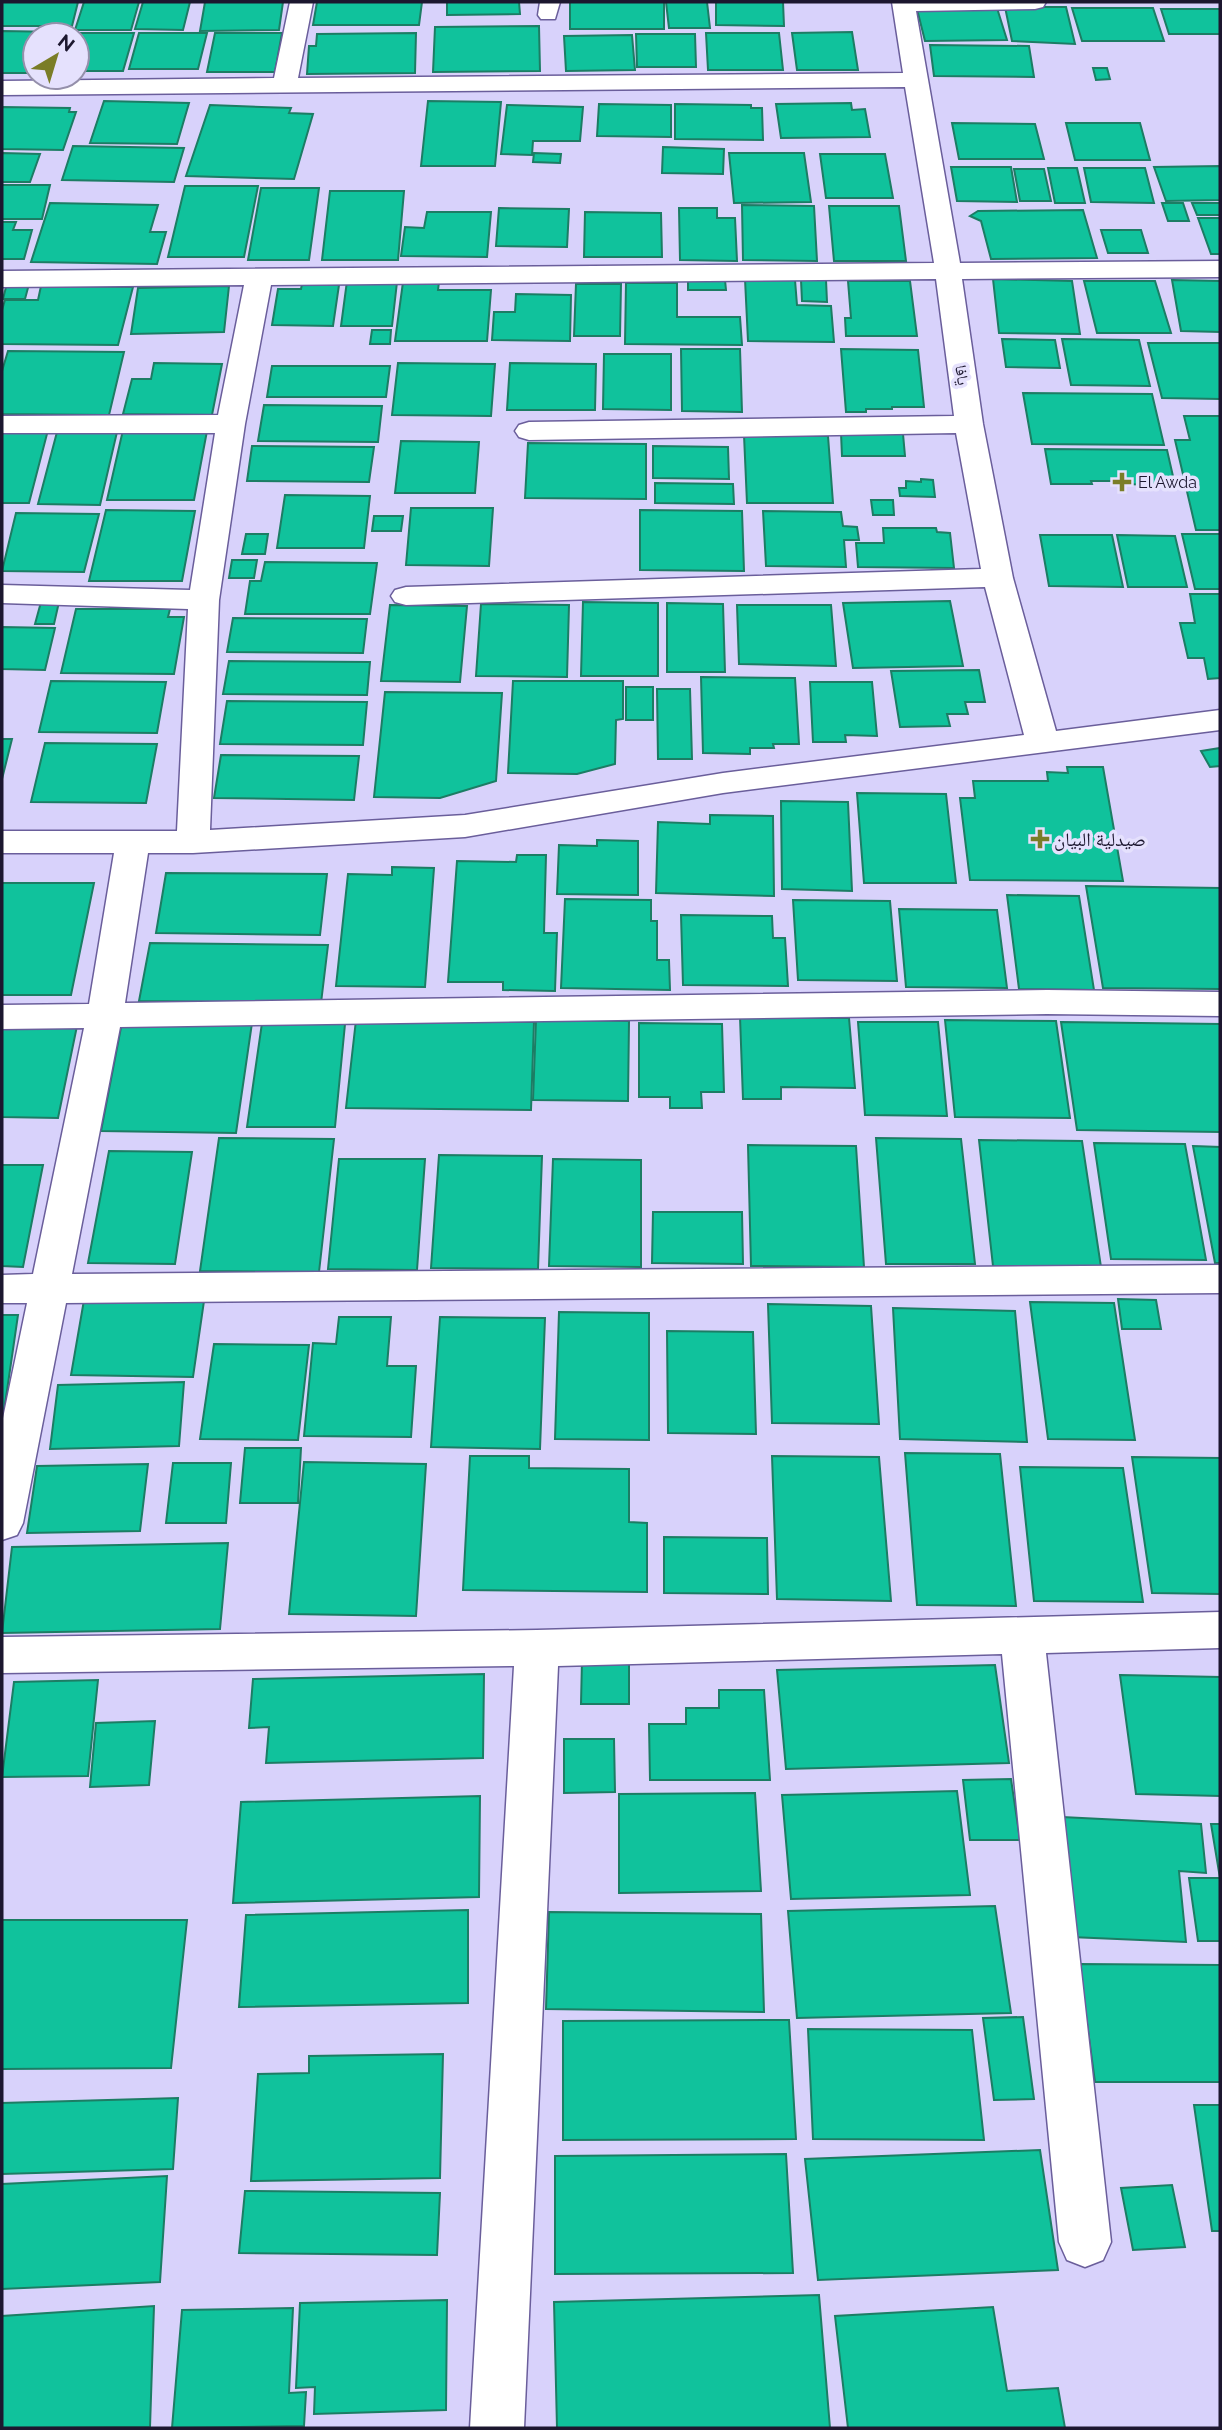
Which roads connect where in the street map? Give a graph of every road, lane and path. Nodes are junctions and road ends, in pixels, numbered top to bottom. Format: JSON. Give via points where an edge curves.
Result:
{"nodes":[{"id":1,"x":300,"y":2,"type":"edge"},
{"id":2,"x":1035,"y":2,"type":"edge"},
{"id":3,"x":904,"y":3,"type":"edge"},
{"id":4,"x":915,"y":80,"type":"junction"},
{"id":5,"x":284,"y":86,"type":"junction"},
{"id":6,"x":2,"y":88,"type":"edge"},
{"id":7,"x":1220,"y":270,"type":"edge"},
{"id":8,"x":948,"y":271,"type":"junction"},
{"id":9,"x":259,"y":276,"type":"junction"},
{"id":10,"x":2,"y":279,"type":"edge"},
{"id":11,"x":2,"y":424,"type":"edge"},
{"id":12,"x":231,"y":424,"type":"junction"},
{"id":13,"x":969,"y":424,"type":"junction"},
{"id":14,"x":529,"y":431,"type":"dead end"},
{"id":15,"x":999,"y":578,"type":"junction"},
{"id":16,"x":2,"y":594,"type":"edge"},
{"id":17,"x":406,"y":596,"type":"dead end"},
{"id":18,"x":204,"y":600,"type":"junction"},
{"id":19,"x":1220,"y":720,"type":"edge"},
{"id":20,"x":1042,"y":744,"type":"junction"},
{"id":21,"x":2,"y":842,"type":"edge"},
{"id":22,"x":193,"y":842,"type":"junction"},
{"id":23,"x":133,"y":843,"type":"junction"},
{"id":24,"x":1220,"y":1004,"type":"edge"},
{"id":25,"x":104,"y":1016,"type":"junction"},
{"id":26,"x":2,"y":1017,"type":"edge"},
{"id":27,"x":1220,"y":1279,"type":"edge"},
{"id":28,"x":49,"y":1288,"type":"junction"},
{"id":29,"x":2,"y":1289,"type":"edge"},
{"id":30,"x":2,"y":1522,"type":"edge"},
{"id":31,"x":1220,"y":1630,"type":"edge"},
{"id":32,"x":1022,"y":1636,"type":"junction"},
{"id":33,"x":537,"y":1648,"type":"junction"},
{"id":34,"x":2,"y":1655,"type":"edge"},
{"id":35,"x":1085,"y":2242,"type":"dead end"},
{"id":36,"x":497,"y":2428,"type":"edge"}],
"edges":[{"from":1,"to":5,"type":"street"},
{"from":2,"to":3,"type":"street"},
{"from":3,"to":4,"type":"street","name":"يافا"},
{"from":4,"to":5,"type":"street"},
{"from":4,"to":8,"type":"street","name":"يافا"},
{"from":5,"to":6,"type":"street"},
{"from":7,"to":8,"type":"street"},
{"from":8,"to":9,"type":"street"},
{"from":8,"to":13,"type":"street","name":"يافا"},
{"from":9,"to":10,"type":"street"},
{"from":9,"to":12,"type":"street"},
{"from":11,"to":12,"type":"street"},
{"from":12,"to":18,"type":"street"},
{"from":13,"to":14,"type":"street"},
{"from":13,"to":15,"type":"street","name":"يافا"},
{"from":15,"to":17,"type":"street"},
{"from":15,"to":20,"type":"street","name":"يافا"},
{"from":16,"to":18,"type":"street"},
{"from":18,"to":22,"type":"street"},
{"from":19,"to":20,"type":"street"},
{"from":20,"to":22,"type":"street","via":[[723,783],[465,826]]},
{"from":21,"to":23,"type":"street"},
{"from":22,"to":23,"type":"street"},
{"from":23,"to":25,"type":"street"},
{"from":24,"to":25,"type":"street","via":[[1047,1002]]},
{"from":25,"to":26,"type":"street"},
{"from":25,"to":28,"type":"street"},
{"from":27,"to":28,"type":"street"},
{"from":28,"to":29,"type":"street"},
{"from":28,"to":30,"type":"street"},
{"from":31,"to":32,"type":"street"},
{"from":32,"to":33,"type":"street"},
{"from":32,"to":35,"type":"street"},
{"from":33,"to":34,"type":"street"},
{"from":33,"to":36,"type":"street"}]}
